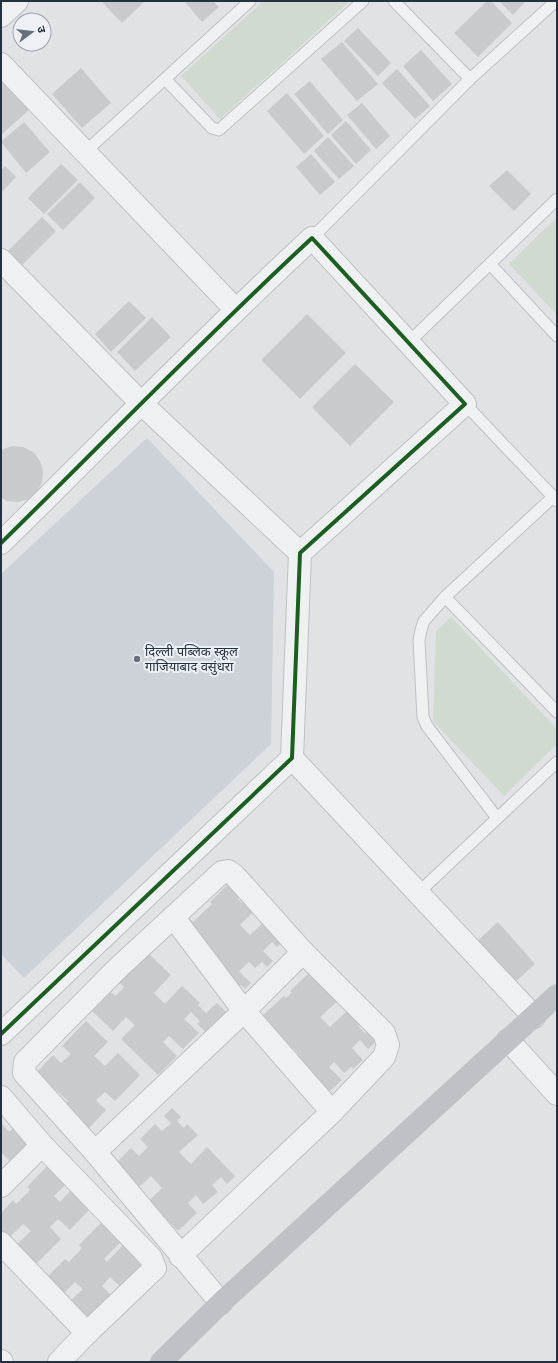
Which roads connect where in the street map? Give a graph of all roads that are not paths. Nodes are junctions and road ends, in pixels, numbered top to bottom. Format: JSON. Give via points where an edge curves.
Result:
{"nodes":[{"id":1,"x":17,"y":1,"type":"edge"},
{"id":2,"x":250,"y":1,"type":"edge"},
{"id":3,"x":363,"y":1,"type":"edge"},
{"id":4,"x":394,"y":1,"type":"edge"},
{"id":5,"x":556,"y":1,"type":"edge"},
{"id":6,"x":1,"y":16,"type":"edge"},
{"id":7,"x":1,"y":64,"type":"edge"},
{"id":8,"x":165,"y":79,"type":"junction"},
{"id":9,"x":470,"y":79,"type":"junction"},
{"id":10,"x":85,"y":152,"type":"junction"},
{"id":11,"x":557,"y":199,"type":"edge"},
{"id":12,"x":312,"y":238,"type":"junction"},
{"id":13,"x":1,"y":260,"type":"edge"},
{"id":14,"x":490,"y":264,"type":"junction"},
{"id":15,"x":234,"y":310,"type":"junction"},
{"id":16,"x":557,"y":336,"type":"edge"},
{"id":17,"x":408,"y":343,"type":"junction"},
{"id":18,"x":142,"y":404,"type":"junction"},
{"id":19,"x":465,"y":404,"type":"junction"},
{"id":20,"x":555,"y":499,"type":"edge"},
{"id":21,"x":1,"y":543,"type":"edge"},
{"id":22,"x":300,"y":552,"type":"junction"},
{"id":23,"x":445,"y":598,"type":"junction"},
{"id":24,"x":557,"y":712,"type":"edge"},
{"id":25,"x":292,"y":758,"type":"junction"},
{"id":26,"x":557,"y":762,"type":"edge"},
{"id":27,"x":497,"y":818,"type":"junction"},
{"id":28,"x":418,"y":893,"type":"junction"},
{"id":29,"x":174,"y":918,"type":"junction"},
{"id":30,"x":303,"y":952,"type":"junction"},
{"id":31,"x":557,"y":995,"type":"edge"},
{"id":32,"x":244,"y":1011,"type":"junction"},
{"id":33,"x":534,"y":1017,"type":"junction"},
{"id":34,"x":1,"y":1034,"type":"edge"},
{"id":35,"x":508,"y":1040,"type":"junction"},
{"id":36,"x":557,"y":1094,"type":"edge"},
{"id":37,"x":1,"y":1097,"type":"edge"},
{"id":38,"x":332,"y":1112,"type":"junction"},
{"id":39,"x":42,"y":1145,"type":"junction"},
{"id":40,"x":96,"y":1152,"type":"junction"},
{"id":41,"x":1,"y":1186,"type":"edge"},
{"id":42,"x":1,"y":1242,"type":"edge"},
{"id":43,"x":180,"y":1256,"type":"junction"},
{"id":44,"x":221,"y":1304,"type":"junction"},
{"id":45,"x":87,"y":1333,"type":"junction"},
{"id":46,"x":59,"y":1362,"type":"edge"},
{"id":47,"x":161,"y":1362,"type":"edge"}],
"edges":[{"from":1,"to":6,"type":"street"},
{"from":2,"to":8,"type":"lane"},
{"from":3,"to":8,"type":"lane","via":[[218,130],[212,128]]},
{"from":4,"to":9,"type":"lane"},
{"from":5,"to":9,"type":"lane"},
{"from":7,"to":10,"type":"street"},
{"from":8,"to":10,"type":"lane"},
{"from":9,"to":12,"type":"lane"},
{"from":10,"to":15,"type":"street"},
{"from":11,"to":14,"type":"lane"},
{"from":12,"to":15,"type":"street"},
{"from":12,"to":17,"type":"street"},
{"from":13,"to":18,"type":"street"},
{"from":14,"to":16,"type":"lane"},
{"from":14,"to":17,"type":"lane"},
{"from":15,"to":18,"type":"street"},
{"from":17,"to":19,"type":"street"},
{"from":18,"to":21,"type":"street"},
{"from":18,"to":22,"type":"street"},
{"from":19,"to":20,"type":"lane"},
{"from":19,"to":22,"type":"street"},
{"from":20,"to":23,"type":"lane"},
{"from":22,"to":25,"type":"street"},
{"from":23,"to":24,"type":"lane"},
{"from":23,"to":27,"type":"lane","via":[[424,621],[419,640],[423,717],[427,726]]},
{"from":25,"to":28,"type":"street"},
{"from":25,"to":34,"type":"street"},
{"from":26,"to":27,"type":"lane"},
{"from":27,"to":28,"type":"lane"},
{"from":28,"to":33,"type":"street"},
{"from":29,"to":30,"type":"street","via":[[222,872],[228,871]]},
{"from":29,"to":32,"type":"street"},
{"from":29,"to":40,"type":"street","via":[[118,968],[24,1066],[24,1073]]},
{"from":30,"to":32,"type":"street"},
{"from":30,"to":38,"type":"street","via":[[384,1033],[388,1045],[384,1057]]},
{"from":31,"to":33,"type":"street"},
{"from":32,"to":38,"type":"street"},
{"from":32,"to":40,"type":"street"},
{"from":33,"to":35,"type":"street"},
{"from":35,"to":36,"type":"street"},
{"from":35,"to":44,"type":"street"},
{"from":37,"to":39,"type":"street"},
{"from":38,"to":43,"type":"street"},
{"from":39,"to":41,"type":"street"},
{"from":39,"to":45,"type":"street","via":[[151,1258],[155,1268]]},
{"from":40,"to":43,"type":"street"},
{"from":42,"to":45,"type":"street"},
{"from":43,"to":44,"type":"street"},
{"from":44,"to":47,"type":"street"},
{"from":45,"to":46,"type":"street"}]}
